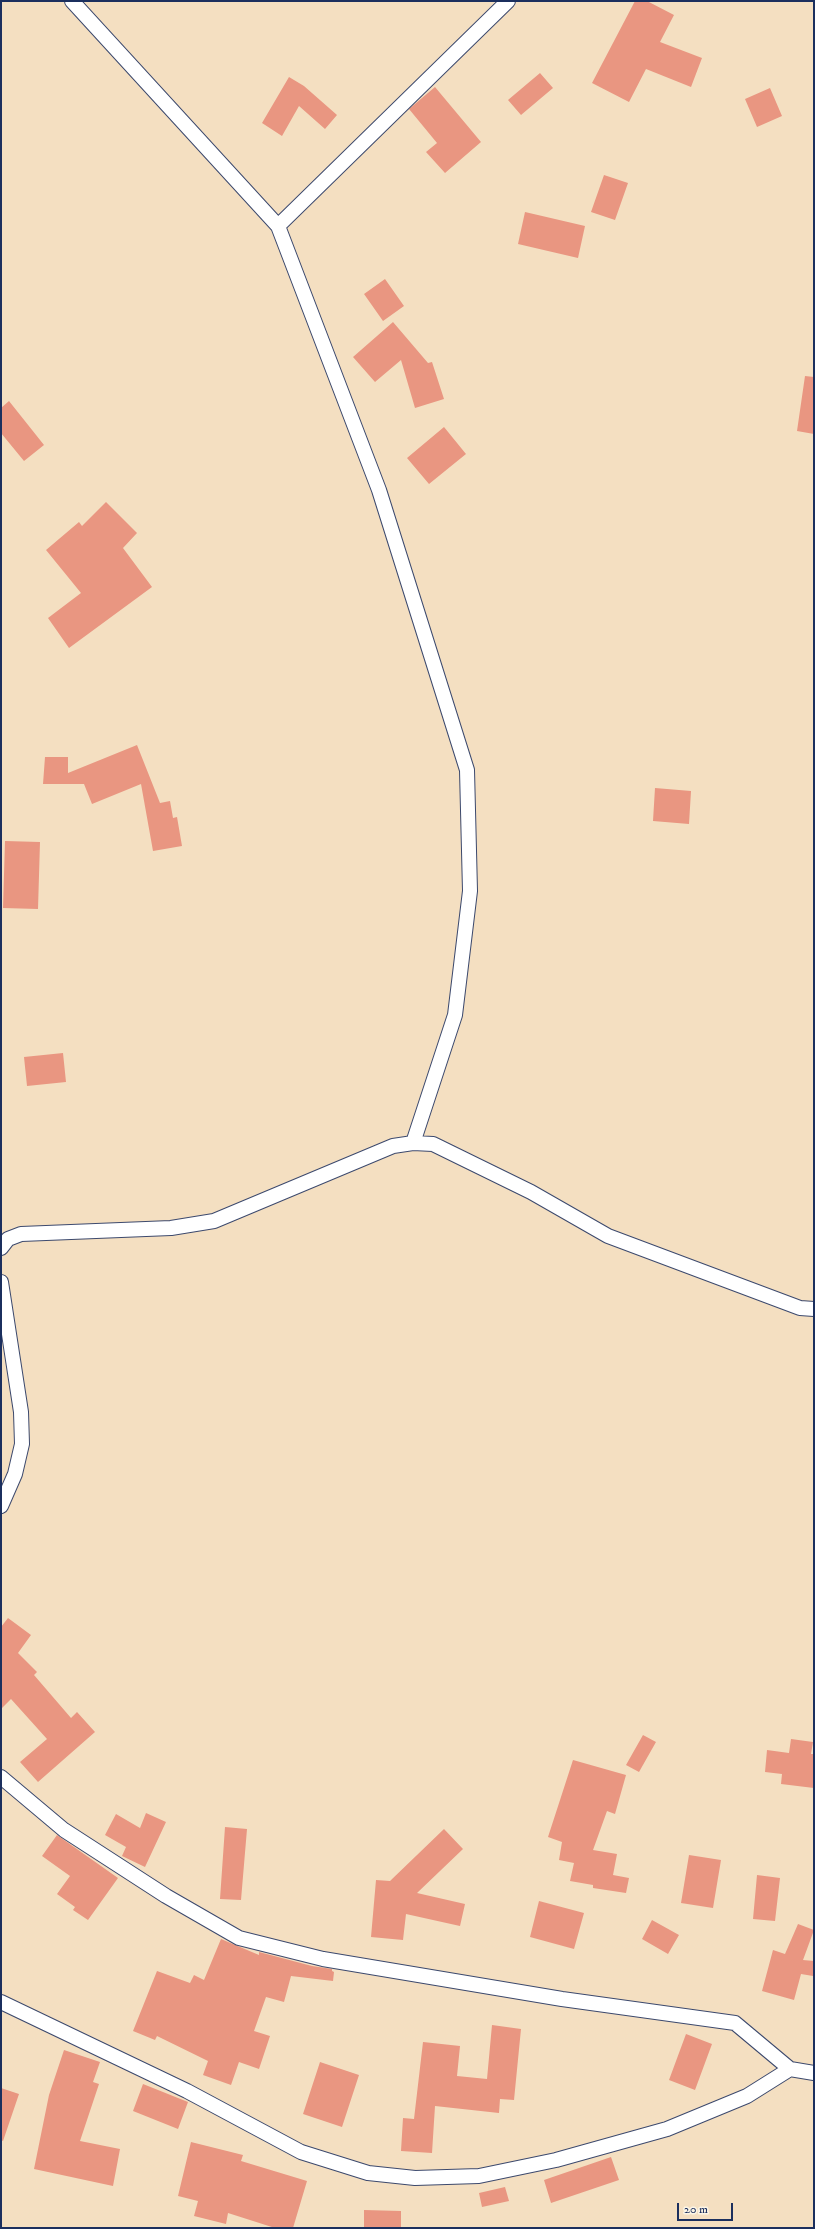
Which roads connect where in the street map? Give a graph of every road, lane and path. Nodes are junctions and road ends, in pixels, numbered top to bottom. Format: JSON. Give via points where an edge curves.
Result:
{"nodes":[{"id":1,"x":72,"y":1,"type":"edge"},
{"id":2,"x":508,"y":1,"type":"edge"},
{"id":3,"x":278,"y":226,"type":"junction"},
{"id":4,"x":413,"y":1143,"type":"junction"},
{"id":5,"x":1,"y":1248,"type":"edge"},
{"id":6,"x":1,"y":1282,"type":"edge"},
{"id":7,"x":814,"y":1309,"type":"edge"},
{"id":8,"x":1,"y":1506,"type":"edge"},
{"id":9,"x":1,"y":1777,"type":"edge"},
{"id":10,"x":1,"y":2002,"type":"edge"},
{"id":11,"x":790,"y":2069,"type":"junction"},
{"id":12,"x":814,"y":2073,"type":"edge"}],
"edges":[{"from":1,"to":3,"type":"street"},
{"from":2,"to":3,"type":"street"},
{"from":3,"to":4,"type":"street","via":[[379,490],[467,770],[470,891],[456,1015]]},
{"from":4,"to":5,"type":"street","via":[[393,1146],[214,1221],[171,1228],[20,1234],[8,1239]]},
{"from":4,"to":7,"type":"street","via":[[433,1144],[456,1154],[531,1192],[608,1236],[800,1308]]},
{"from":6,"to":8,"type":"street","via":[[21,1412],[22,1444],[15,1474]]},
{"from":9,"to":11,"type":"street","via":[[64,1830],[166,1896],[240,1938],[322,1959],[562,1999],[735,2023]]},
{"from":10,"to":11,"type":"street","via":[[187,2091],[301,2152],[368,2173],[415,2178],[479,2176],[556,2160],[666,2130],[746,2096]]},
{"from":11,"to":12,"type":"street"}]}
